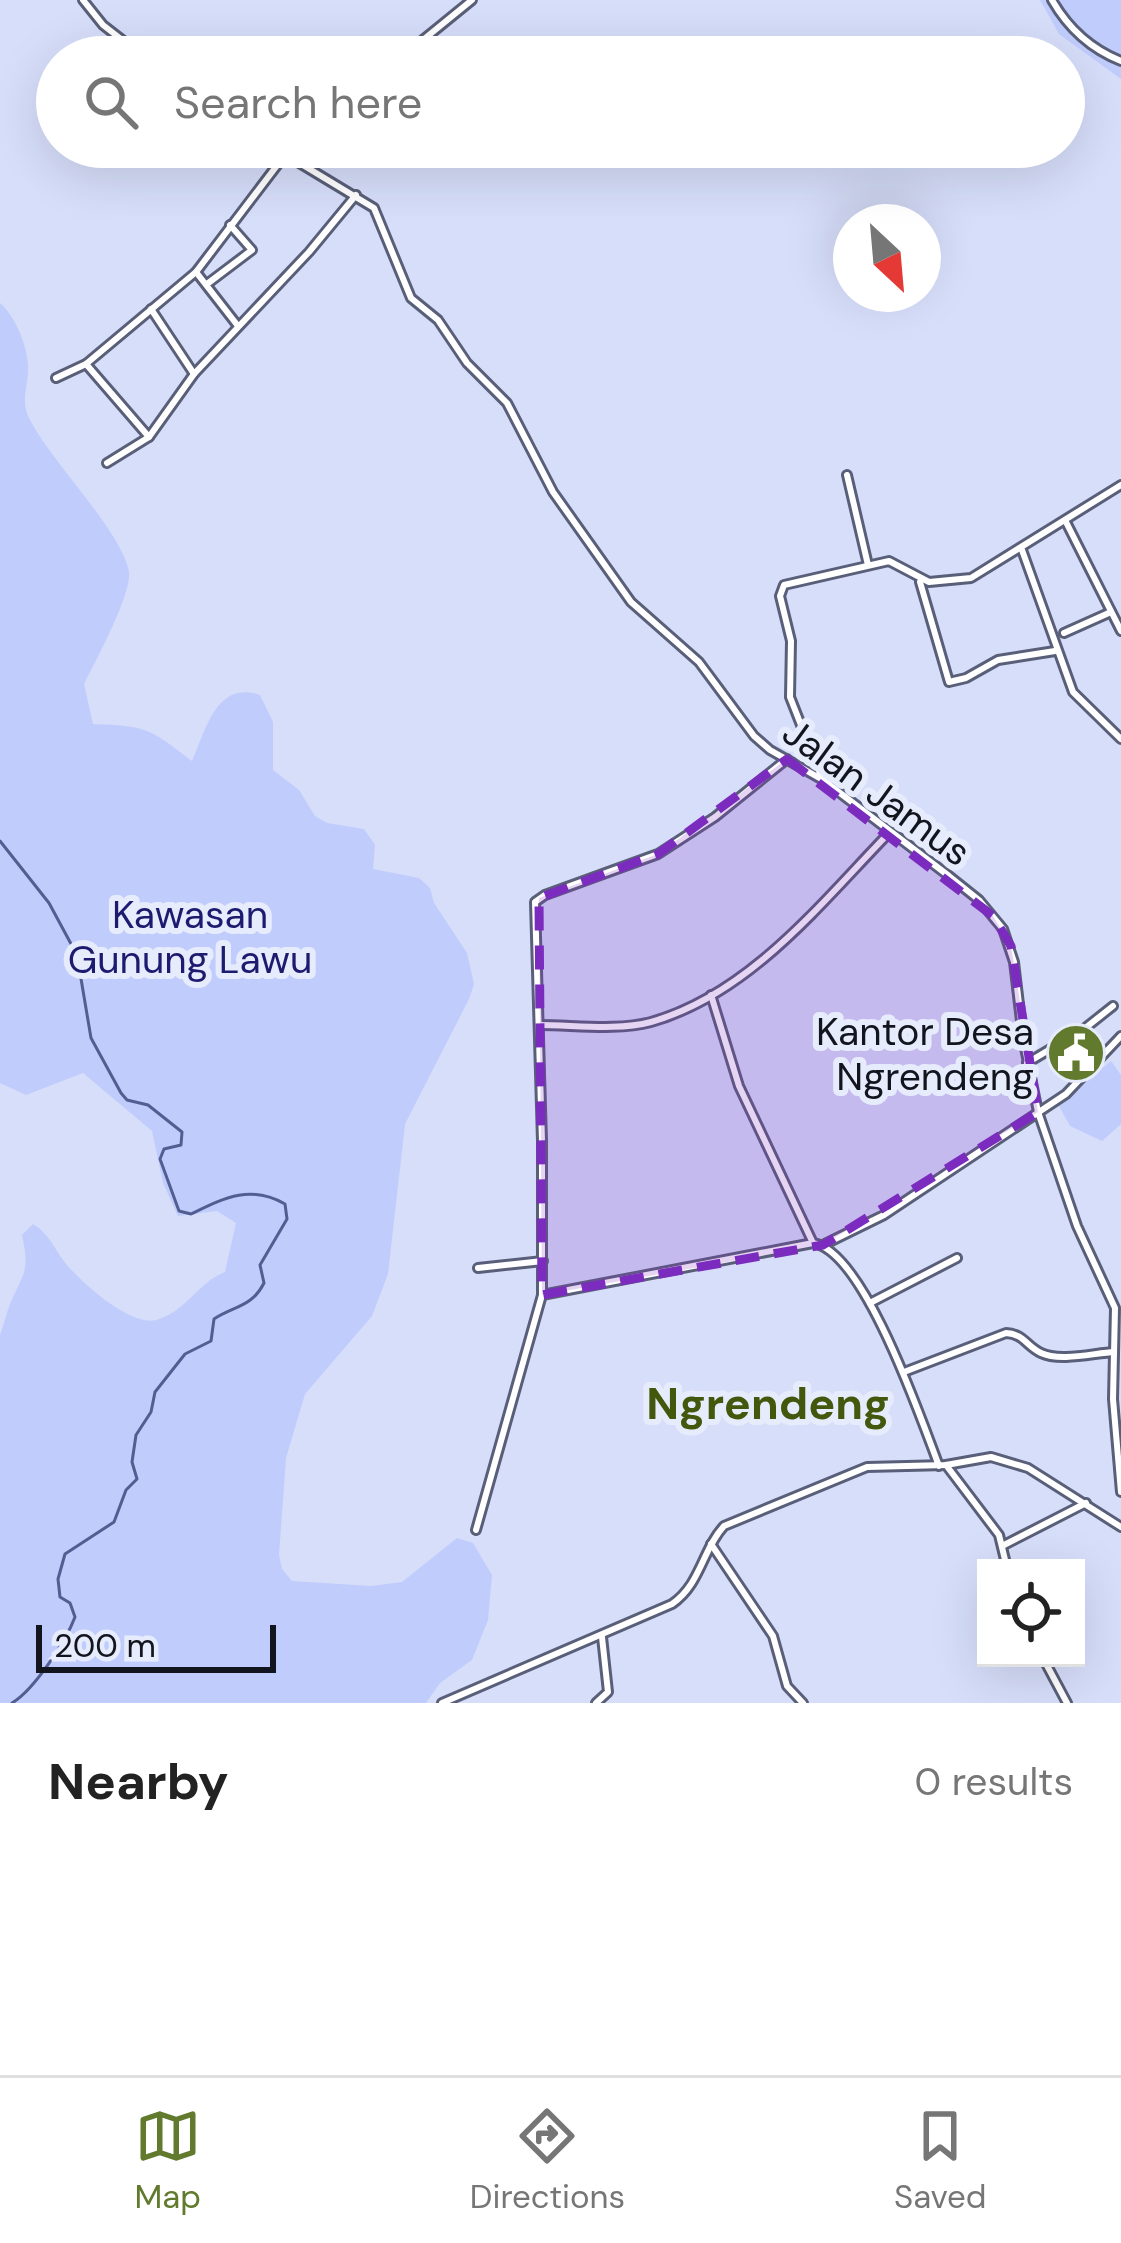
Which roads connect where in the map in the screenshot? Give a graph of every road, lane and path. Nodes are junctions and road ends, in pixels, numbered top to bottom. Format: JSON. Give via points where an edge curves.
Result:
{"nodes":[{"id":1,"x":83,"y":0,"type":"edge"},
{"id":2,"x":472,"y":0,"type":"edge"},
{"id":3,"x":1052,"y":0,"type":"edge"},
{"id":4,"x":117,"y":36,"type":"edge"},
{"id":5,"x":428,"y":36,"type":"edge"},
{"id":6,"x":1080,"y":36,"type":"edge"},
{"id":7,"x":1085,"y":40,"type":"edge"},
{"id":8,"x":1121,"y":61,"type":"edge"},
{"id":9,"x":273,"y":168,"type":"edge"},
{"id":10,"x":308,"y":168,"type":"edge"},
{"id":11,"x":356,"y":195,"type":"junction"},
{"id":12,"x":230,"y":225,"type":"junction"},
{"id":13,"x":196,"y":272,"type":"junction"},
{"id":14,"x":208,"y":284,"type":"junction"},
{"id":15,"x":151,"y":309,"type":"junction"},
{"id":16,"x":238,"y":326,"type":"junction"},
{"id":17,"x":86,"y":364,"type":"junction"},
{"id":18,"x":194,"y":374,"type":"junction"},
{"id":19,"x":56,"y":378,"type":"dead end"},
{"id":20,"x":149,"y":436,"type":"junction"},
{"id":21,"x":107,"y":463,"type":"dead end"},
{"id":22,"x":847,"y":475,"type":"dead end"},
{"id":23,"x":1121,"y":485,"type":"edge"},
{"id":24,"x":1066,"y":522,"type":"junction"},
{"id":25,"x":1022,"y":550,"type":"junction"},
{"id":26,"x":868,"y":565,"type":"junction"},
{"id":27,"x":920,"y":579,"type":"junction"},
{"id":28,"x":1112,"y":612,"type":"junction"},
{"id":29,"x":1121,"y":631,"type":"edge"},
{"id":30,"x":1064,"y":633,"type":"dead end"},
{"id":31,"x":1055,"y":651,"type":"junction"},
{"id":32,"x":1121,"y":739,"type":"edge"},
{"id":33,"x":787,"y":759,"type":"junction"},
{"id":34,"x":823,"y":780,"type":"junction"},
{"id":35,"x":890,"y":833,"type":"junction"},
{"id":36,"x":711,"y":995,"type":"junction"},
{"id":37,"x":1113,"y":1006,"type":"dead end"},
{"id":38,"x":539,"y":1025,"type":"junction"},
{"id":39,"x":1121,"y":1036,"type":"edge"},
{"id":40,"x":1028,"y":1063,"type":"junction"},
{"id":41,"x":1038,"y":1112,"type":"junction"},
{"id":42,"x":813,"y":1243,"type":"junction"},
{"id":43,"x":823,"y":1245,"type":"junction"},
{"id":44,"x":957,"y":1258,"type":"dead end"},
{"id":45,"x":543,"y":1261,"type":"junction"},
{"id":46,"x":478,"y":1268,"type":"dead end"},
{"id":47,"x":542,"y":1295,"type":"junction"},
{"id":48,"x":870,"y":1304,"type":"junction"},
{"id":49,"x":1114,"y":1352,"type":"junction"},
{"id":50,"x":903,"y":1373,"type":"junction"},
{"id":51,"x":942,"y":1465,"type":"junction"},
{"id":52,"x":1121,"y":1492,"type":"edge"},
{"id":53,"x":1086,"y":1502,"type":"junction"},
{"id":54,"x":1121,"y":1527,"type":"edge"},
{"id":55,"x":476,"y":1530,"type":"dead end"},
{"id":56,"x":711,"y":1544,"type":"junction"},
{"id":57,"x":1004,"y":1545,"type":"junction"},
{"id":58,"x":1006,"y":1559,"type":"edge"},
{"id":59,"x":602,"y":1637,"type":"junction"},
{"id":60,"x":1048,"y":1667,"type":"edge"},
{"id":61,"x":442,"y":1703,"type":"edge"},
{"id":62,"x":596,"y":1703,"type":"edge"},
{"id":63,"x":803,"y":1703,"type":"edge"},
{"id":64,"x":1067,"y":1703,"type":"edge"}],
"edges":[{"from":1,"to":4,"type":"street"},
{"from":2,"to":5,"type":"street"},
{"from":3,"to":6,"type":"street"},
{"from":7,"to":8,"type":"street"},
{"from":9,"to":12,"type":"street"},
{"from":10,"to":11,"type":"street","name":"Jalan Jamus"},
{"from":11,"to":16,"type":"street"},
{"from":11,"to":33,"type":"street","name":"Jalan Jamus","via":[[382,221],[410,298],[507,404],[553,492],[631,602],[699,662],[754,736]]},
{"from":12,"to":13,"type":"street"},
{"from":12,"to":14,"type":"street","via":[[252,250]]},
{"from":13,"to":14,"type":"street"},
{"from":13,"to":15,"type":"street"},
{"from":14,"to":16,"type":"street"},
{"from":15,"to":17,"type":"street"},
{"from":15,"to":18,"type":"street"},
{"from":16,"to":18,"type":"street"},
{"from":17,"to":19,"type":"street"},
{"from":17,"to":20,"type":"street"},
{"from":18,"to":20,"type":"street"},
{"from":20,"to":21,"type":"street"},
{"from":22,"to":26,"type":"street"},
{"from":23,"to":24,"type":"street"},
{"from":24,"to":25,"type":"street"},
{"from":24,"to":28,"type":"street"},
{"from":25,"to":27,"type":"street","via":[[963,580]]},
{"from":25,"to":31,"type":"street"},
{"from":26,"to":27,"type":"street","via":[[889,561]]},
{"from":26,"to":34,"type":"street","via":[[781,589],[790,698]]},
{"from":27,"to":31,"type":"street","via":[[947,682],[998,660]]},
{"from":28,"to":29,"type":"street"},
{"from":28,"to":30,"type":"street"},
{"from":31,"to":32,"type":"street","via":[[1072,692]]},
{"from":33,"to":34,"type":"street","name":"Jalan Jamus"},
{"from":33,"to":38,"type":"street","via":[[658,854],[539,898]]},
{"from":34,"to":35,"type":"street","name":"Jalan Jamus"},
{"from":35,"to":36,"type":"street","via":[[786,939]]},
{"from":35,"to":40,"type":"street","name":"Jalan Jamus","via":[[979,900],[1003,929]]},
{"from":36,"to":38,"type":"street","via":[[648,1023]]},
{"from":36,"to":42,"type":"street","via":[[739,1085]]},
{"from":37,"to":40,"type":"street"},
{"from":38,"to":45,"type":"street"},
{"from":39,"to":41,"type":"street"},
{"from":40,"to":41,"type":"street","name":"Jalan Jamus"},
{"from":41,"to":43,"type":"street","via":[[884,1215]]},
{"from":41,"to":49,"type":"street","name":"Jalan Jamus","via":[[1077,1226],[1110,1292]]},
{"from":42,"to":43,"type":"street"},
{"from":42,"to":47,"type":"street"},
{"from":43,"to":48,"type":"street"},
{"from":44,"to":48,"type":"street"},
{"from":45,"to":46,"type":"street"},
{"from":45,"to":47,"type":"street"},
{"from":47,"to":55,"type":"street"},
{"from":48,"to":50,"type":"street"},
{"from":49,"to":50,"type":"street","via":[[1052,1355],[1006,1333]]},
{"from":49,"to":52,"type":"street","name":"Jalan Jamus"},
{"from":50,"to":51,"type":"street"},
{"from":51,"to":53,"type":"street","via":[[991,1457],[1016,1462]]},
{"from":51,"to":56,"type":"street","via":[[861,1469],[730,1523]]},
{"from":51,"to":57,"type":"street"},
{"from":53,"to":54,"type":"street"},
{"from":53,"to":57,"type":"street"},
{"from":56,"to":59,"type":"street","via":[[682,1597]]},
{"from":56,"to":63,"type":"street","via":[[773,1636],[787,1686]]},
{"from":57,"to":58,"type":"street"},
{"from":59,"to":61,"type":"street"},
{"from":59,"to":62,"type":"street","via":[[608,1686]]},
{"from":60,"to":64,"type":"street"}]}
